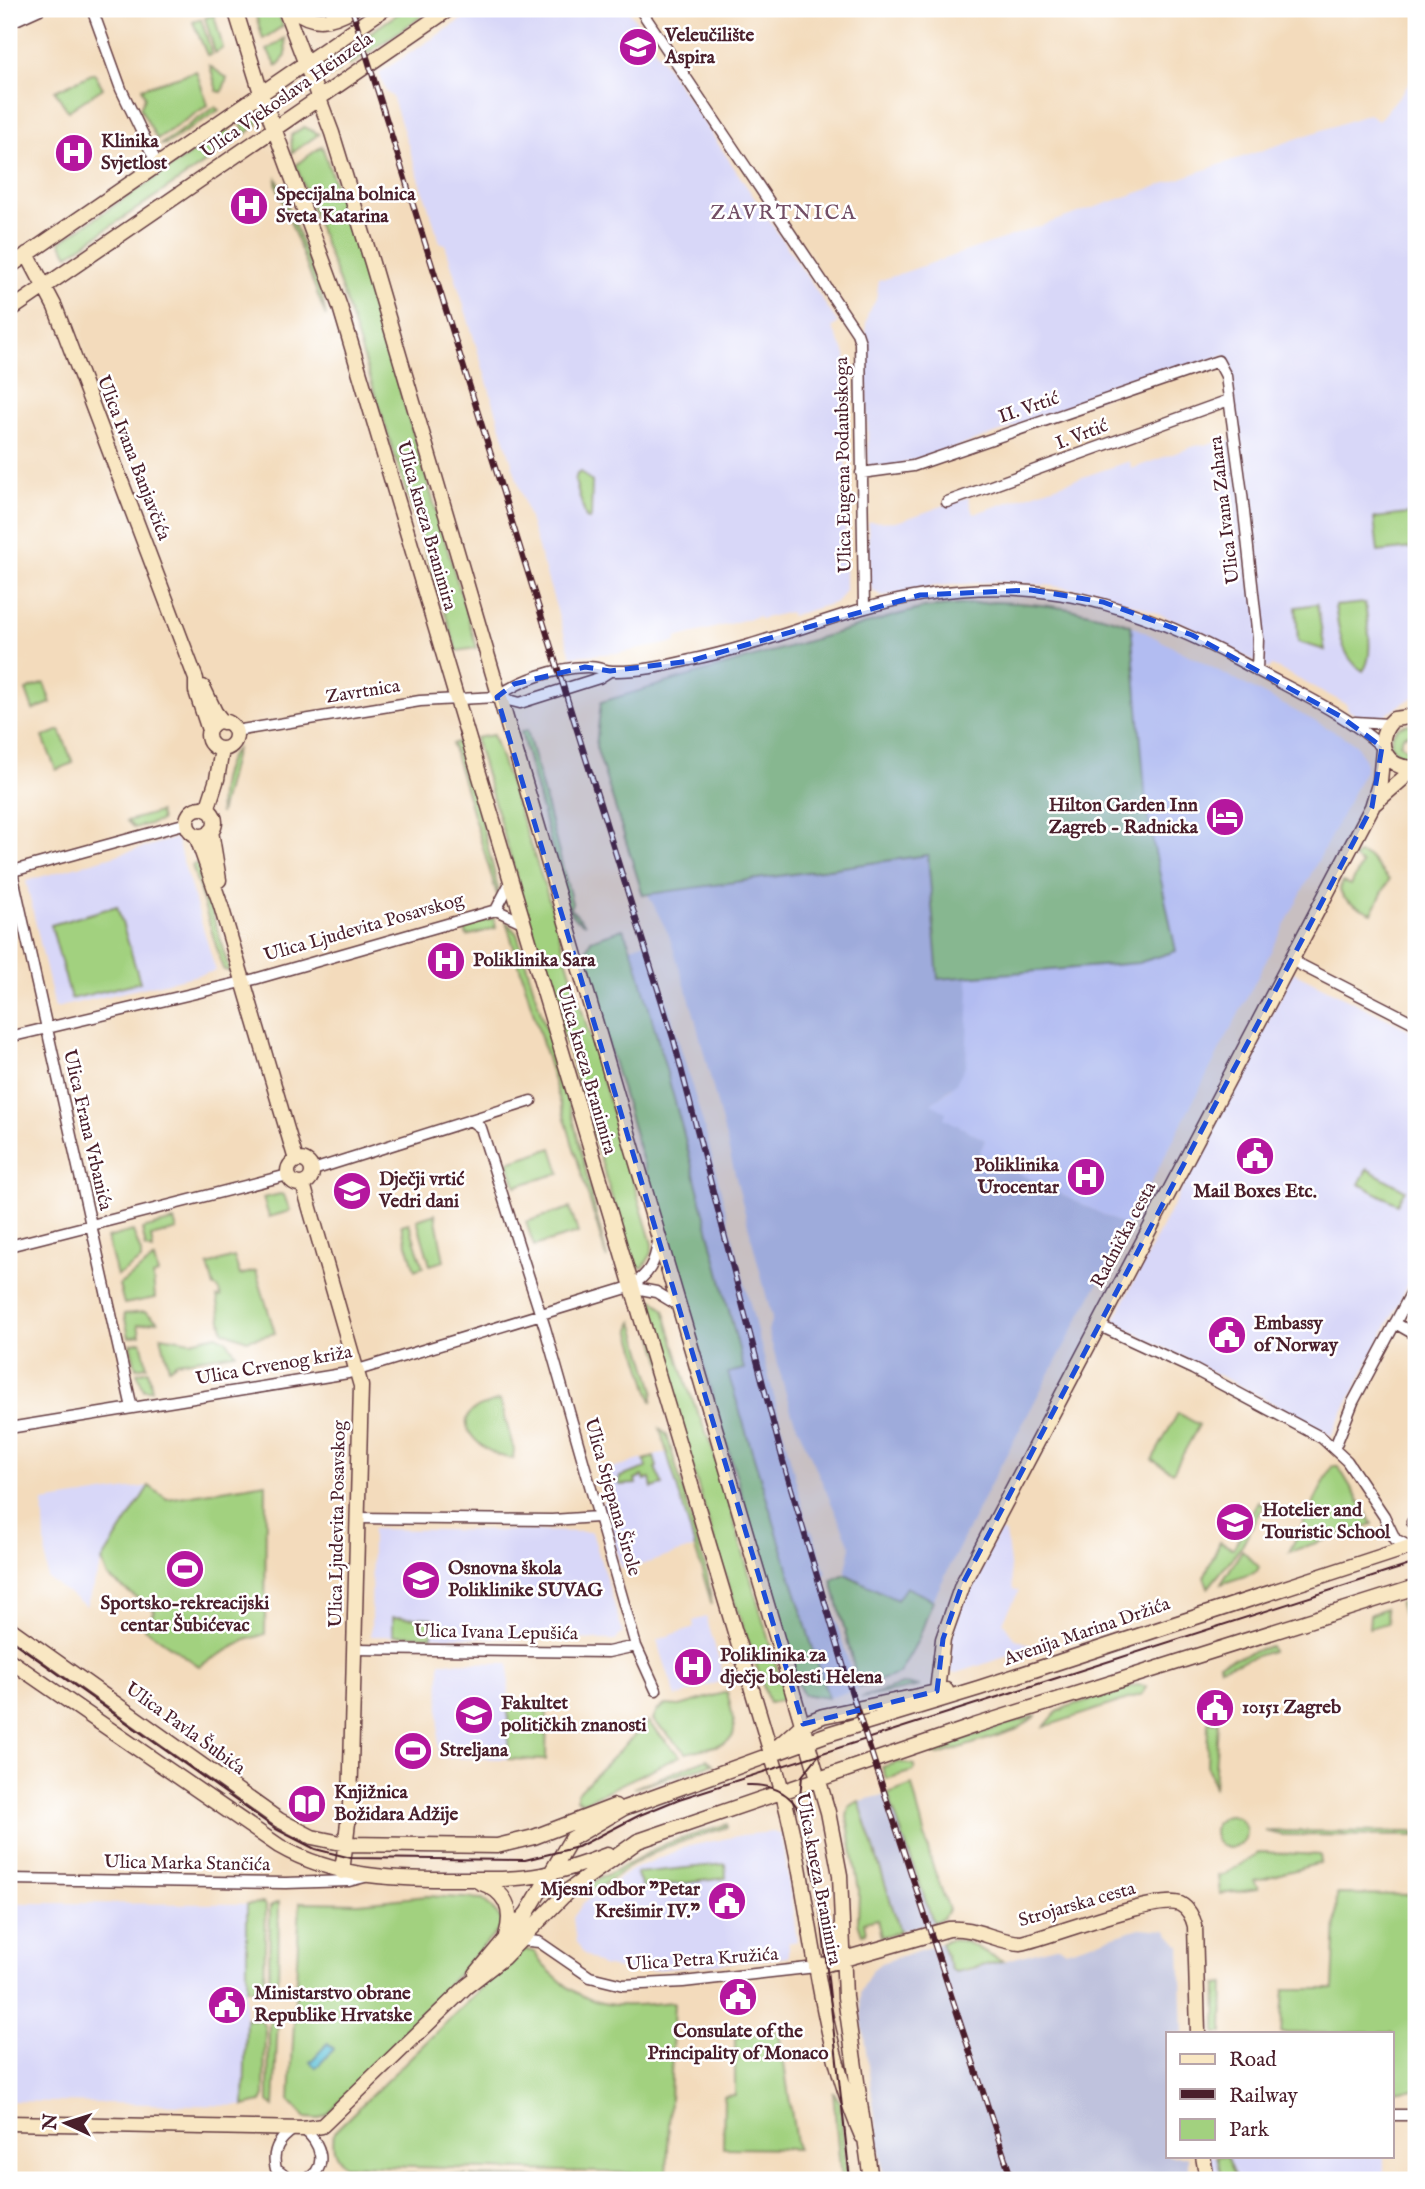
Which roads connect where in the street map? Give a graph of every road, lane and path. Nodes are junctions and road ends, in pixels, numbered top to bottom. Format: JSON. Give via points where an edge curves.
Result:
{"nodes":[{"id":1,"x":40,"y":9,"type":"edge"},
{"id":2,"x":92,"y":9,"type":"edge"},
{"id":3,"x":235,"y":9,"type":"edge"},
{"id":4,"x":285,"y":9,"type":"edge"},
{"id":5,"x":293,"y":9,"type":"edge"},
{"id":6,"x":353,"y":9,"type":"edge"},
{"id":7,"x":384,"y":9,"type":"edge"},
{"id":8,"x":449,"y":9,"type":"edge"},
{"id":9,"x":640,"y":9,"type":"edge"},
{"id":10,"x":9,"y":23,"type":"edge"},
{"id":11,"x":304,"y":63,"type":"junction"},
{"id":12,"x":261,"y":93,"type":"junction"},
{"id":13,"x":318,"y":99,"type":"junction"},
{"id":14,"x":274,"y":129,"type":"junction"},
{"id":15,"x":156,"y":164,"type":"junction"},
{"id":16,"x":27,"y":254,"type":"junction"},
{"id":17,"x":9,"y":267,"type":"edge"},
{"id":18,"x":46,"y":287,"type":"junction"},
{"id":19,"x":9,"y":311,"type":"edge"},
{"id":20,"x":1206,"y":365,"type":"joint"},
{"id":21,"x":1229,"y":400,"type":"junction"},
{"id":22,"x":861,"y":473,"type":"junction"},
{"id":23,"x":947,"y":502,"type":"dead end"},
{"id":24,"x":864,"y":608,"type":"junction"},
{"id":25,"x":610,"y":671,"type":"junction"},
{"id":26,"x":1257,"y":671,"type":"junction"},
{"id":27,"x":196,"y":679,"type":"junction"},
{"id":28,"x":497,"y":697,"type":"junction"},
{"id":29,"x":456,"y":699,"type":"junction"},
{"id":30,"x":1416,"y":701,"type":"edge"},
{"id":31,"x":1340,"y":716,"type":"junction"},
{"id":32,"x":1416,"y":716,"type":"edge"},
{"id":33,"x":1394,"y":720,"type":"junction"},
{"id":34,"x":223,"y":722,"type":"junction"},
{"id":35,"x":209,"y":730,"type":"junction"},
{"id":36,"x":235,"y":731,"type":"junction"},
{"id":37,"x":1383,"y":748,"type":"junction"},
{"id":38,"x":222,"y":749,"type":"junction"},
{"id":39,"x":1415,"y":767,"type":"edge"},
{"id":40,"x":1372,"y":807,"type":"junction"},
{"id":41,"x":207,"y":810,"type":"junction"},
{"id":42,"x":192,"y":829,"type":"junction"},
{"id":43,"x":211,"y":831,"type":"junction"},
{"id":44,"x":10,"y":867,"type":"edge"},
{"id":45,"x":510,"y":883,"type":"junction"},
{"id":46,"x":221,"y":906,"type":"junction"},
{"id":47,"x":496,"y":910,"type":"junction"},
{"id":48,"x":522,"y":922,"type":"junction"},
{"id":49,"x":1291,"y":960,"type":"junction"},
{"id":50,"x":242,"y":982,"type":"junction"},
{"id":51,"x":1416,"y":1024,"type":"edge"},
{"id":52,"x":45,"y":1029,"type":"junction"},
{"id":53,"x":9,"y":1037,"type":"edge"},
{"id":54,"x":531,"y":1101,"type":"dead end"},
{"id":55,"x":470,"y":1121,"type":"junction"},
{"id":56,"x":296,"y":1160,"type":"junction"},
{"id":57,"x":313,"y":1170,"type":"junction"},
{"id":58,"x":288,"y":1175,"type":"junction"},
{"id":59,"x":303,"y":1184,"type":"junction"},
{"id":60,"x":92,"y":1227,"type":"junction"},
{"id":61,"x":658,"y":1242,"type":"junction"},
{"id":62,"x":9,"y":1246,"type":"edge"},
{"id":63,"x":1416,"y":1284,"type":"edge"},
{"id":64,"x":630,"y":1287,"type":"junction"},
{"id":65,"x":676,"y":1304,"type":"junction"},
{"id":66,"x":540,"y":1312,"type":"junction"},
{"id":67,"x":1395,"y":1323,"type":"junction"},
{"id":68,"x":1098,"y":1325,"type":"junction"},
{"id":69,"x":1416,"y":1335,"type":"edge"},
{"id":70,"x":358,"y":1370,"type":"junction"},
{"id":71,"x":132,"y":1408,"type":"junction"},
{"id":72,"x":9,"y":1428,"type":"edge"},
{"id":73,"x":1335,"y":1447,"type":"junction"},
{"id":74,"x":597,"y":1517,"type":"junction"},
{"id":75,"x":358,"y":1518,"type":"junction"},
{"id":76,"x":1413,"y":1546,"type":"edge"},
{"id":77,"x":1416,"y":1587,"type":"edge"},
{"id":78,"x":9,"y":1628,"type":"edge"},
{"id":79,"x":636,"y":1646,"type":"junction"},
{"id":80,"x":355,"y":1649,"type":"junction"},
{"id":81,"x":9,"y":1660,"type":"edge"},
{"id":82,"x":979,"y":1688,"type":"junction"},
{"id":83,"x":656,"y":1690,"type":"dead end"},
{"id":84,"x":937,"y":1691,"type":"junction"},
{"id":85,"x":803,"y":1724,"type":"junction"},
{"id":86,"x":808,"y":1741,"type":"junction"},
{"id":87,"x":771,"y":1754,"type":"junction"},
{"id":88,"x":818,"y":1777,"type":"junction"},
{"id":89,"x":782,"y":1790,"type":"junction"},
{"id":90,"x":643,"y":1800,"type":"junction"},
{"id":91,"x":346,"y":1844,"type":"junction"},
{"id":92,"x":628,"y":1847,"type":"junction"},
{"id":93,"x":342,"y":1872,"type":"junction"},
{"id":94,"x":551,"y":1873,"type":"junction"},
{"id":95,"x":365,"y":1877,"type":"junction"},
{"id":96,"x":9,"y":1879,"type":"edge"},
{"id":97,"x":471,"y":1879,"type":"junction"},
{"id":98,"x":513,"y":1939,"type":"junction"},
{"id":99,"x":843,"y":1961,"type":"junction"},
{"id":100,"x":816,"y":1967,"type":"junction"},
{"id":101,"x":1198,"y":2032,"type":"edge"},
{"id":102,"x":1394,"y":2115,"type":"edge"},
{"id":103,"x":1416,"y":2115,"type":"edge"},
{"id":104,"x":9,"y":2123,"type":"edge"},
{"id":105,"x":328,"y":2124,"type":"junction"},
{"id":106,"x":293,"y":2129,"type":"junction"},
{"id":107,"x":868,"y":2150,"type":"junction"},
{"id":108,"x":321,"y":2158,"type":"junction"},
{"id":109,"x":1203,"y":2158,"type":"edge"},
{"id":110,"x":275,"y":2177,"type":"edge"},
{"id":111,"x":314,"y":2178,"type":"edge"},
{"id":112,"x":290,"y":2180,"type":"edge"},
{"id":113,"x":871,"y":2180,"type":"edge"},
{"id":114,"x":1208,"y":2180,"type":"edge"}],
"edges":[{"from":1,"to":10,"type":"street"},
{"from":2,"to":15,"type":"street","via":[[121,89]]},
{"from":3,"to":12,"type":"main road","name":"Ulica kneza Branimira"},
{"from":4,"to":11,"type":"main road","name":"Ulica kneza Branimira"},
{"from":5,"to":6,"type":"main road","via":[[314,20],[328,21]]},
{"from":7,"to":11,"type":"main road","name":"Ulica Vjekoslava Heinzela"},
{"from":8,"to":13,"type":"main road","name":"Ulica Vjekoslava Heinzela"},
{"from":9,"to":22,"type":"street","name":"Ulica Eugena Podaubskoga","via":[[857,332]]},
{"from":11,"to":12,"type":"main road","name":"Ulica Vjekoslava Heinzela"},
{"from":11,"to":13,"type":"main road","name":"Ulica kneza Branimira"},
{"from":12,"to":14,"type":"main road","name":"Ulica kneza Branimira"},
{"from":12,"to":15,"type":"main road","name":"Ulica Vjekoslava Heinzela"},
{"from":13,"to":14,"type":"main road","name":"Ulica Vjekoslava Heinzela"},
{"from":13,"to":28,"type":"main road","name":"Ulica kneza Branimira","via":[[372,262]]},
{"from":14,"to":18,"type":"main road","name":"Ulica Vjekoslava Heinzela"},
{"from":14,"to":29,"type":"main road","name":"Ulica kneza Branimira","via":[[340,307]]},
{"from":15,"to":16,"type":"main road","name":"Ulica Vjekoslava Heinzela"},
{"from":16,"to":17,"type":"main road","name":"Ulica Vjekoslava Heinzela"},
{"from":16,"to":18,"type":"main road","name":"Ulica Ivana Banjavčića"},
{"from":18,"to":19,"type":"main road","name":"Ulica Vjekoslava Heinzela"},
{"from":18,"to":27,"type":"main road","name":"Ulica Ivana Banjavčića"},
{"from":20,"to":21,"type":"street","name":"Ulica Ivana Zahara","via":[[1222,364]]},
{"from":20,"to":22,"type":"street","name":"II. Vrtić","via":[[913,466]]},
{"from":21,"to":23,"type":"street","name":"I. Vrtić"},
{"from":21,"to":26,"type":"street","name":"Ulica Ivana Zahara","via":[[1258,638]]},
{"from":22,"to":24,"type":"street","name":"Ulica Eugena Podaubskoga"},
{"from":24,"to":25,"type":"street","name":"Zavrtnica","via":[[690,660]]},
{"from":24,"to":26,"type":"street","via":[[920,595],[979,589],[1066,595],[1142,614]]},
{"from":25,"to":28,"type":"street","name":"Zavrtnica","via":[[520,703]]},
{"from":25,"to":28,"type":"street","name":"Zavrtnica","via":[[595,667],[567,670],[514,684]]},
{"from":26,"to":31,"type":"street"},
{"from":27,"to":34,"type":"main road","name":"Ulica Ivana Banjavčića"},
{"from":27,"to":35,"type":"main road","name":"Ulica Ivana Banjavčića"},
{"from":28,"to":29,"type":"street","name":"Zavrtnica"},
{"from":28,"to":61,"type":"main road","name":"Ulica kneza Branimira"},
{"from":29,"to":36,"type":"street","name":"Zavrtnica","via":[[408,702]]},
{"from":29,"to":45,"type":"main road","name":"Ulica kneza Branimira"},
{"from":30,"to":33,"type":"main road"},
{"from":31,"to":33,"type":"street","via":[[1366,724]]},
{"from":31,"to":37,"type":"street"},
{"from":32,"to":33,"type":"main road"},
{"from":33,"to":37,"type":"main road","name":"Radnička cesta"},
{"from":34,"to":35,"type":"main road"},
{"from":34,"to":36,"type":"main road"},
{"from":35,"to":38,"type":"main road","via":[[211,743]]},
{"from":36,"to":38,"type":"main road","via":[[233,744]]},
{"from":37,"to":39,"type":"main road","via":[[1399,767]]},
{"from":37,"to":40,"type":"main road","name":"Radnička cesta"},
{"from":38,"to":41,"type":"main road"},
{"from":39,"to":40,"type":"main road","name":"Radnička cesta"},
{"from":40,"to":49,"type":"main road","name":"Radnička cesta"},
{"from":41,"to":42,"type":"main road","via":[[194,810]]},
{"from":41,"to":43,"type":"main road","via":[[214,818]]},
{"from":42,"to":43,"type":"main road","via":[[205,835]]},
{"from":42,"to":44,"type":"street"},
{"from":42,"to":46,"type":"main road","name":"Ulica Ljudevita Posavskog"},
{"from":43,"to":46,"type":"main road","name":"Ulica Ljudevita Posavskog"},
{"from":44,"to":52,"type":"street","name":"Ulica Frana Vrbanića"},
{"from":45,"to":47,"type":"street","name":"Ulica Ljudevita Posavskog"},
{"from":45,"to":48,"type":"main road","name":"Ulica kneza Branimira"},
{"from":46,"to":50,"type":"main road","name":"Ulica Ljudevita Posavskog"},
{"from":47,"to":48,"type":"street","name":"Ulica Ljudevita Posavskog"},
{"from":47,"to":50,"type":"street","name":"Ulica Ljudevita Posavskog"},
{"from":48,"to":64,"type":"main road","name":"Ulica kneza Branimira"},
{"from":49,"to":51,"type":"street"},
{"from":49,"to":68,"type":"main road","name":"Radnička cesta"},
{"from":50,"to":52,"type":"street"},
{"from":50,"to":56,"type":"main road","name":"Ulica Ljudevita Posavskog"},
{"from":52,"to":53,"type":"street"},
{"from":52,"to":60,"type":"street","name":"Ulica Frana Vrbanića"},
{"from":54,"to":55,"type":"street"},
{"from":55,"to":57,"type":"street"},
{"from":55,"to":66,"type":"street","via":[[477,1123],[484,1136]]},
{"from":56,"to":57,"type":"main road","via":[[307,1161]]},
{"from":56,"to":58,"type":"main road"},
{"from":57,"to":59,"type":"main road"},
{"from":58,"to":59,"type":"main road"},
{"from":58,"to":60,"type":"street"},
{"from":59,"to":70,"type":"main road","name":"Ulica Ljudevita Posavskog"},
{"from":60,"to":62,"type":"street"},
{"from":60,"to":71,"type":"street","name":"Ulica Frana Vrbanića"},
{"from":61,"to":64,"type":"street","name":"Ulica Crvenog križa","via":[[655,1263]]},
{"from":61,"to":65,"type":"main road","name":"Ulica kneza Branimira"},
{"from":63,"to":67,"type":"street"},
{"from":64,"to":65,"type":"street","via":[[656,1292]]},
{"from":64,"to":66,"type":"street","name":"Ulica Crvenog križa"},
{"from":64,"to":87,"type":"main road","name":"Ulica kneza Branimira"},
{"from":65,"to":85,"type":"main road","name":"Ulica kneza Branimira"},
{"from":66,"to":70,"type":"street","name":"Ulica Crvenog križa"},
{"from":66,"to":74,"type":"street","name":"Ulica Stjepana Širole"},
{"from":67,"to":69,"type":"street"},
{"from":67,"to":73,"type":"street","via":[[1348,1412]]},
{"from":68,"to":73,"type":"street","via":[[1246,1396]]},
{"from":68,"to":84,"type":"main road","name":"Radnička cesta","via":[[962,1585],[943,1639]]},
{"from":70,"to":71,"type":"street","name":"Ulica Crvenog križa"},
{"from":70,"to":75,"type":"main road","name":"Ulica Ljudevita Posavskog"},
{"from":71,"to":72,"type":"street","name":"Ulica Crvenog križa"},
{"from":73,"to":76,"type":"street","via":[[1395,1539]]},
{"from":74,"to":75,"type":"street"},
{"from":74,"to":79,"type":"street","name":"Ulica Stjepana Širole"},
{"from":75,"to":80,"type":"main road","name":"Ulica Ljudevita Posavskog"},
{"from":76,"to":82,"type":"main road","name":"Avenija Marina Držića"},
{"from":77,"to":88,"type":"main road"},
{"from":78,"to":91,"type":"main road","name":"Ulica Pavla Šubića","via":[[279,1821],[312,1837]]},
{"from":79,"to":80,"type":"street","name":"Ulica Ivana Lepušića","via":[[608,1652]]},
{"from":79,"to":83,"type":"street","name":"Ulica Stjepana Širole"},
{"from":80,"to":91,"type":"main road","name":"Ulica Ljudevita Posavskog"},
{"from":81,"to":93,"type":"main road","via":[[279,1846]]},
{"from":82,"to":84,"type":"main road"},
{"from":82,"to":86,"type":"main road","name":"Avenija Marina Držića"},
{"from":84,"to":85,"type":"main road"},
{"from":85,"to":86,"type":"main road","name":"Ulica kneza Branimira"},
{"from":85,"to":87,"type":"main road"},
{"from":86,"to":87,"type":"main road","name":"Avenija Marina Držića"},
{"from":86,"to":88,"type":"main road","name":"Ulica kneza Branimira"},
{"from":87,"to":89,"type":"main road","name":"Ulica kneza Branimira"},
{"from":87,"to":90,"type":"main road","name":"Avenija Marina Držića"},
{"from":88,"to":89,"type":"main road"},
{"from":88,"to":99,"type":"main road","name":"Ulica kneza Branimira","via":[[839,1866]]},
{"from":89,"to":92,"type":"main road"},
{"from":89,"to":100,"type":"main road","name":"Ulica kneza Branimira"},
{"from":90,"to":91,"type":"main road","name":"Ulica Pavla Šubića","via":[[595,1811],[507,1844]]},
{"from":90,"to":94,"type":"main road","via":[[576,1835]]},
{"from":91,"to":93,"type":"main road","name":"Ulica Ljudevita Posavskog"},
{"from":92,"to":94,"type":"main road"},
{"from":92,"to":98,"type":"main road","via":[[579,1881]]},
{"from":93,"to":95,"type":"main road"},
{"from":94,"to":97,"type":"main road"},
{"from":94,"to":98,"type":"main road"},
{"from":95,"to":96,"type":"street","name":"Ulica Marka Stančića","via":[[286,1883]]},
{"from":95,"to":97,"type":"main road"},
{"from":97,"to":98,"type":"main road","via":[[491,1886],[508,1904]]},
{"from":98,"to":100,"type":"street","name":"Ulica Petra Kružića","via":[[539,1942],[590,1977],[623,1985]]},
{"from":98,"to":105,"type":"main road","via":[[490,1970],[467,1986]]},
{"from":99,"to":100,"type":"main road","name":"Strojarska cesta"},
{"from":99,"to":101,"type":"main road","name":"Strojarska cesta","via":[[949,1929],[1021,1943],[1153,1904],[1176,1903],[1187,1910],[1195,1926]]},
{"from":99,"to":107,"type":"main road","name":"Ulica kneza Branimira"},
{"from":100,"to":107,"type":"main road","name":"Ulica kneza Branimira","via":[[845,2095]]},
{"from":102,"to":103,"type":"street"},
{"from":104,"to":106,"type":"main road"},
{"from":105,"to":106,"type":"main road"},
{"from":105,"to":108,"type":"street"},
{"from":106,"to":108,"type":"street","via":[[315,2139]]},
{"from":106,"to":110,"type":"street","via":[[275,2152]]},
{"from":107,"to":113,"type":"main road","name":"Ulica kneza Branimira"},
{"from":108,"to":111,"type":"street"},
{"from":109,"to":114,"type":"main road"},
{"from":110,"to":112,"type":"street"}]}
